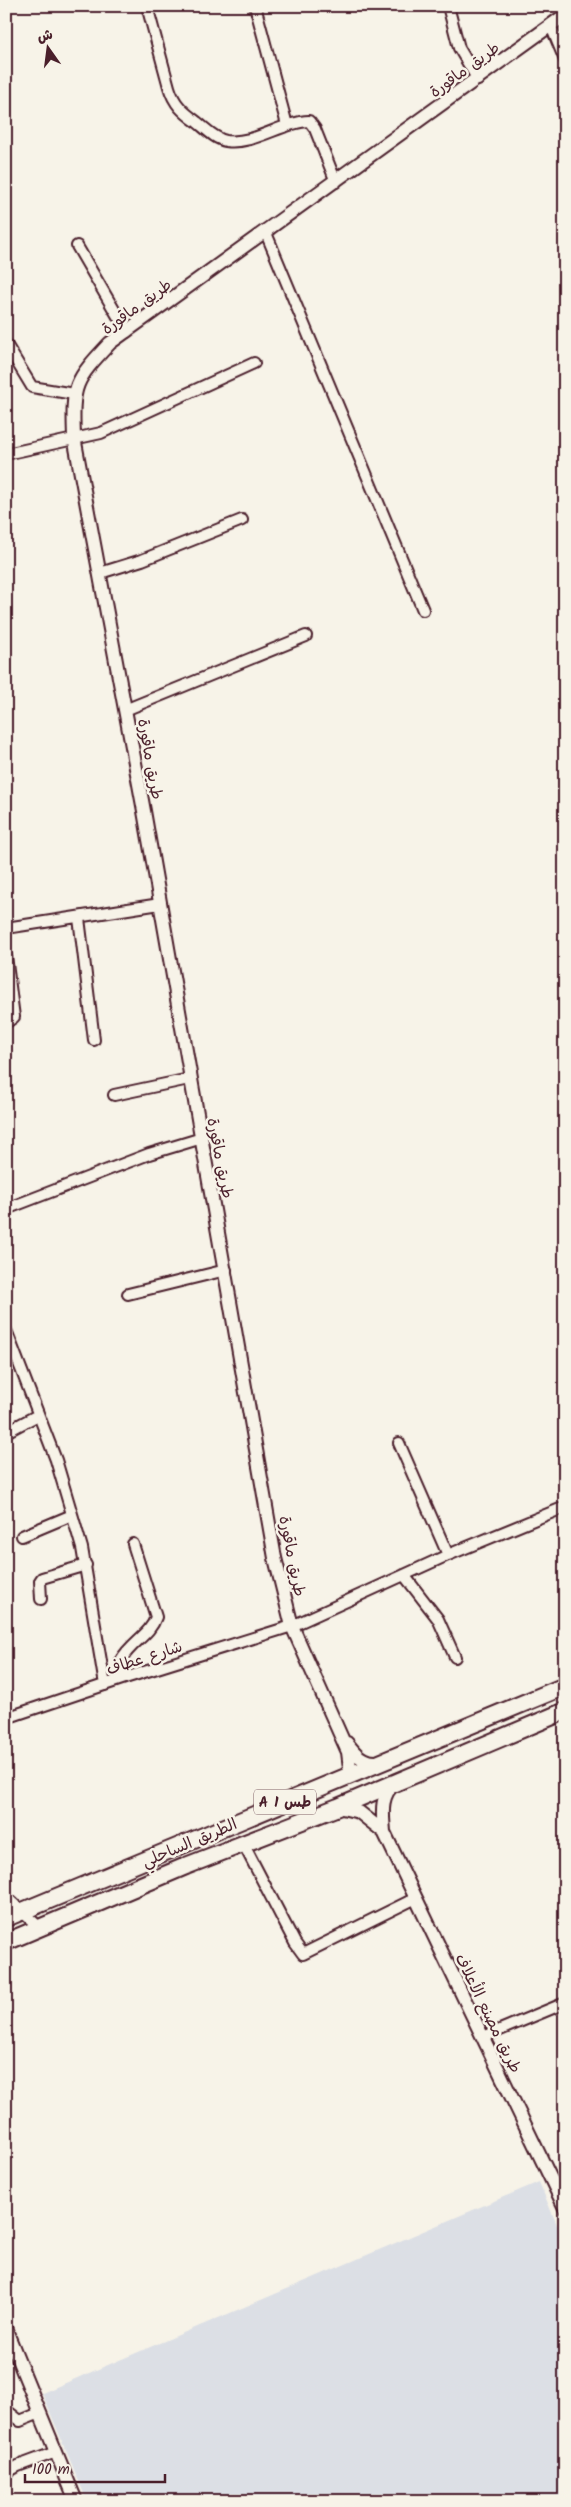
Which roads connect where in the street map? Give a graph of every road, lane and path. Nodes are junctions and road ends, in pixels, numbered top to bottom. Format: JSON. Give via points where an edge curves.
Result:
{"nodes":[{"id":1,"x":147,"y":6,"type":"edge"},
{"id":2,"x":255,"y":6,"type":"edge"},
{"id":3,"x":448,"y":6,"type":"edge"},
{"id":4,"x":565,"y":16,"type":"edge"},
{"id":5,"x":551,"y":26,"type":"junction"},
{"id":6,"x":565,"y":60,"type":"edge"},
{"id":7,"x":478,"y":80,"type":"junction"},
{"id":8,"x":287,"y":125,"type":"junction"},
{"id":9,"x":336,"y":182,"type":"junction"},
{"id":10,"x":266,"y":233,"type":"junction"},
{"id":11,"x":76,"y":246,"type":"dead end"},
{"id":12,"x":127,"y":332,"type":"junction"},
{"id":13,"x":6,"y":344,"type":"edge"},
{"id":14,"x":254,"y":363,"type":"dead end"},
{"id":15,"x":74,"y":394,"type":"junction"},
{"id":16,"x":74,"y":437,"type":"junction"},
{"id":17,"x":6,"y":454,"type":"edge"},
{"id":18,"x":242,"y":520,"type":"dead end"},
{"id":19,"x":100,"y":573,"type":"junction"},
{"id":20,"x":423,"y":610,"type":"dead end"},
{"id":21,"x":306,"y":636,"type":"dead end"},
{"id":22,"x":125,"y":710,"type":"junction"},
{"id":23,"x":160,"y":904,"type":"junction"},
{"id":24,"x":79,"y":918,"type":"junction"},
{"id":25,"x":6,"y":928,"type":"edge"},
{"id":26,"x":6,"y":956,"type":"edge"},
{"id":27,"x":6,"y":1023,"type":"edge"},
{"id":28,"x":94,"y":1040,"type":"dead end"},
{"id":29,"x":189,"y":1079,"type":"junction"},
{"id":30,"x":114,"y":1095,"type":"dead end"},
{"id":31,"x":202,"y":1138,"type":"junction"},
{"id":32,"x":6,"y":1209,"type":"edge"},
{"id":33,"x":226,"y":1270,"type":"junction"},
{"id":34,"x":128,"y":1294,"type":"dead end"},
{"id":35,"x":6,"y":1330,"type":"edge"},
{"id":36,"x":38,"y":1414,"type":"junction"},
{"id":37,"x":6,"y":1432,"type":"edge"},
{"id":38,"x":399,"y":1443,"type":"dead end"},
{"id":39,"x":565,"y":1507,"type":"edge"},
{"id":40,"x":72,"y":1515,"type":"junction"},
{"id":41,"x":22,"y":1536,"type":"dead end"},
{"id":42,"x":134,"y":1544,"type":"dead end"},
{"id":43,"x":448,"y":1555,"type":"junction"},
{"id":44,"x":86,"y":1565,"type":"junction"},
{"id":45,"x":404,"y":1575,"type":"junction"},
{"id":46,"x":41,"y":1599,"type":"dead end"},
{"id":47,"x":292,"y":1626,"type":"junction"},
{"id":48,"x":454,"y":1657,"type":"dead end"},
{"id":49,"x":125,"y":1678,"type":"junction"},
{"id":50,"x":105,"y":1685,"type":"junction"},
{"id":51,"x":565,"y":1686,"type":"edge"},
{"id":52,"x":565,"y":1711,"type":"edge"},
{"id":53,"x":6,"y":1718,"type":"edge"},
{"id":54,"x":341,"y":1735,"type":"junction"},
{"id":55,"x":378,"y":1762,"type":"junction"},
{"id":56,"x":347,"y":1775,"type":"junction"},
{"id":57,"x":399,"y":1780,"type":"junction"},
{"id":58,"x":338,"y":1807,"type":"junction"},
{"id":59,"x":384,"y":1832,"type":"junction"},
{"id":60,"x":244,"y":1845,"type":"junction"},
{"id":61,"x":6,"y":1896,"type":"edge"},
{"id":62,"x":416,"y":1898,"type":"junction"},
{"id":63,"x":24,"y":1911,"type":"junction"},
{"id":64,"x":6,"y":1918,"type":"edge"},
{"id":65,"x":40,"y":1928,"type":"junction"},
{"id":66,"x":6,"y":1942,"type":"edge"},
{"id":67,"x":565,"y":2003,"type":"edge"},
{"id":68,"x":482,"y":2037,"type":"junction"},
{"id":69,"x":563,"y":2200,"type":"edge"},
{"id":70,"x":6,"y":2330,"type":"edge"},
{"id":71,"x":6,"y":2410,"type":"edge"},
{"id":72,"x":40,"y":2412,"type":"junction"},
{"id":73,"x":56,"y":2452,"type":"junction"},
{"id":74,"x":6,"y":2473,"type":"edge"},
{"id":75,"x":76,"y":2501,"type":"edge"}],
"edges":[{"from":1,"to":8,"type":"street","via":[[173,99],[182,111],[216,137],[227,141],[249,138]]},
{"from":2,"to":8,"type":"street"},
{"from":3,"to":7,"type":"street","via":[[459,48]]},
{"from":4,"to":5,"type":"street","name":"طريق ماقورة"},
{"from":5,"to":6,"type":"street"},
{"from":5,"to":7,"type":"street","name":"طريق ماقورة"},
{"from":7,"to":9,"type":"street","name":"طريق ماقورة"},
{"from":8,"to":9,"type":"street","via":[[305,121],[312,124]]},
{"from":9,"to":10,"type":"street","name":"طريق ماقورة"},
{"from":10,"to":12,"type":"street","name":"طريق ماقورة"},
{"from":10,"to":20,"type":"street"},
{"from":11,"to":12,"type":"street"},
{"from":12,"to":15,"type":"street","name":"طريق ماقورة","via":[[110,344],[82,373]]},
{"from":13,"to":15,"type":"street","via":[[32,387]]},
{"from":14,"to":16,"type":"street","via":[[101,433]]},
{"from":15,"to":16,"type":"street","name":"طريق ماقورة"},
{"from":16,"to":17,"type":"street"},
{"from":16,"to":19,"type":"street","name":"طريق ماقورة"},
{"from":18,"to":19,"type":"street","via":[[142,560]]},
{"from":19,"to":22,"type":"street","name":"طريق ماقورة"},
{"from":21,"to":22,"type":"street"},
{"from":22,"to":23,"type":"street","name":"طريق ماقورة"},
{"from":23,"to":24,"type":"street"},
{"from":23,"to":29,"type":"street","name":"طريق ماقورة"},
{"from":24,"to":25,"type":"street"},
{"from":24,"to":28,"type":"street"},
{"from":26,"to":27,"type":"street","via":[[14,1017]]},
{"from":29,"to":30,"type":"street"},
{"from":29,"to":31,"type":"street","name":"طريق ماقورة"},
{"from":31,"to":32,"type":"street","via":[[149,1154]]},
{"from":31,"to":33,"type":"street","name":"طريق ماقورة"},
{"from":33,"to":34,"type":"street"},
{"from":33,"to":47,"type":"street","name":"طريق ماقورة","via":[[275,1558]]},
{"from":35,"to":36,"type":"street"},
{"from":36,"to":37,"type":"street"},
{"from":36,"to":40,"type":"street"},
{"from":38,"to":43,"type":"street"},
{"from":39,"to":43,"type":"street","name":"شارع عطاف"},
{"from":40,"to":41,"type":"street"},
{"from":40,"to":44,"type":"street"},
{"from":42,"to":49,"type":"street","via":[[156,1617],[153,1626],[128,1648],[121,1660]]},
{"from":43,"to":45,"type":"street","name":"شارع عطاف"},
{"from":44,"to":46,"type":"street","via":[[42,1578]]},
{"from":44,"to":50,"type":"street"},
{"from":45,"to":47,"type":"street","name":"شارع عطاف"},
{"from":45,"to":48,"type":"street","via":[[438,1619]]},
{"from":47,"to":49,"type":"street","name":"شارع عطاف"},
{"from":47,"to":54,"type":"street","name":"طريق ماقورة"},
{"from":49,"to":50,"type":"street","name":"شارع عطاف"},
{"from":50,"to":53,"type":"street","name":"شارع عطاف"},
{"from":51,"to":55,"type":"highway","name":"الطريق الساحلي","number":"A 1 طس"},
{"from":52,"to":57,"type":"highway","name":"الطريق الساحلي","number":"A 1 طس"},
{"from":54,"to":55,"type":"street","name":"طريق ماقورة","via":[[360,1758],[370,1763]]},
{"from":54,"to":56,"type":"street","name":"طريق ماقورة","via":[[350,1760]]},
{"from":55,"to":56,"type":"highway","name":"الطريق الساحلي","number":"A 1 طس"},
{"from":56,"to":63,"type":"highway","name":"الطريق الساحلي","number":"A 1 طس"},
{"from":57,"to":58,"type":"highway","name":"الطريق الساحلي","number":"A 1 طس"},
{"from":57,"to":59,"type":"street","name":"طريق مصنع الأعلاف","via":[[384,1799]]},
{"from":58,"to":59,"type":"street","name":"طريق مصنع الأعلاف","via":[[358,1812]]},
{"from":58,"to":60,"type":"highway","name":"الطريق الساحلي","number":"A 1 طس"},
{"from":59,"to":62,"type":"street","name":"طريق مصنع الأعلاف"},
{"from":60,"to":62,"type":"street","via":[[303,1954]]},
{"from":60,"to":65,"type":"highway","name":"الطريق الساحلي","number":"A 1 طس"},
{"from":61,"to":63,"type":"street"},
{"from":62,"to":68,"type":"street","name":"طريق مصنع الأعلاف"},
{"from":63,"to":64,"type":"highway","name":"الطريق الساحلي","number":"A 1 طس"},
{"from":63,"to":65,"type":"street"},
{"from":65,"to":66,"type":"highway","name":"الطريق الساحلي","number":"A 1 طس"},
{"from":67,"to":68,"type":"street"},
{"from":68,"to":69,"type":"street","name":"طريق مصنع الأعلاف"},
{"from":70,"to":72,"type":"street"},
{"from":71,"to":72,"type":"street","via":[[20,2421]]},
{"from":72,"to":73,"type":"street"},
{"from":73,"to":74,"type":"street"},
{"from":73,"to":75,"type":"street"}]}
